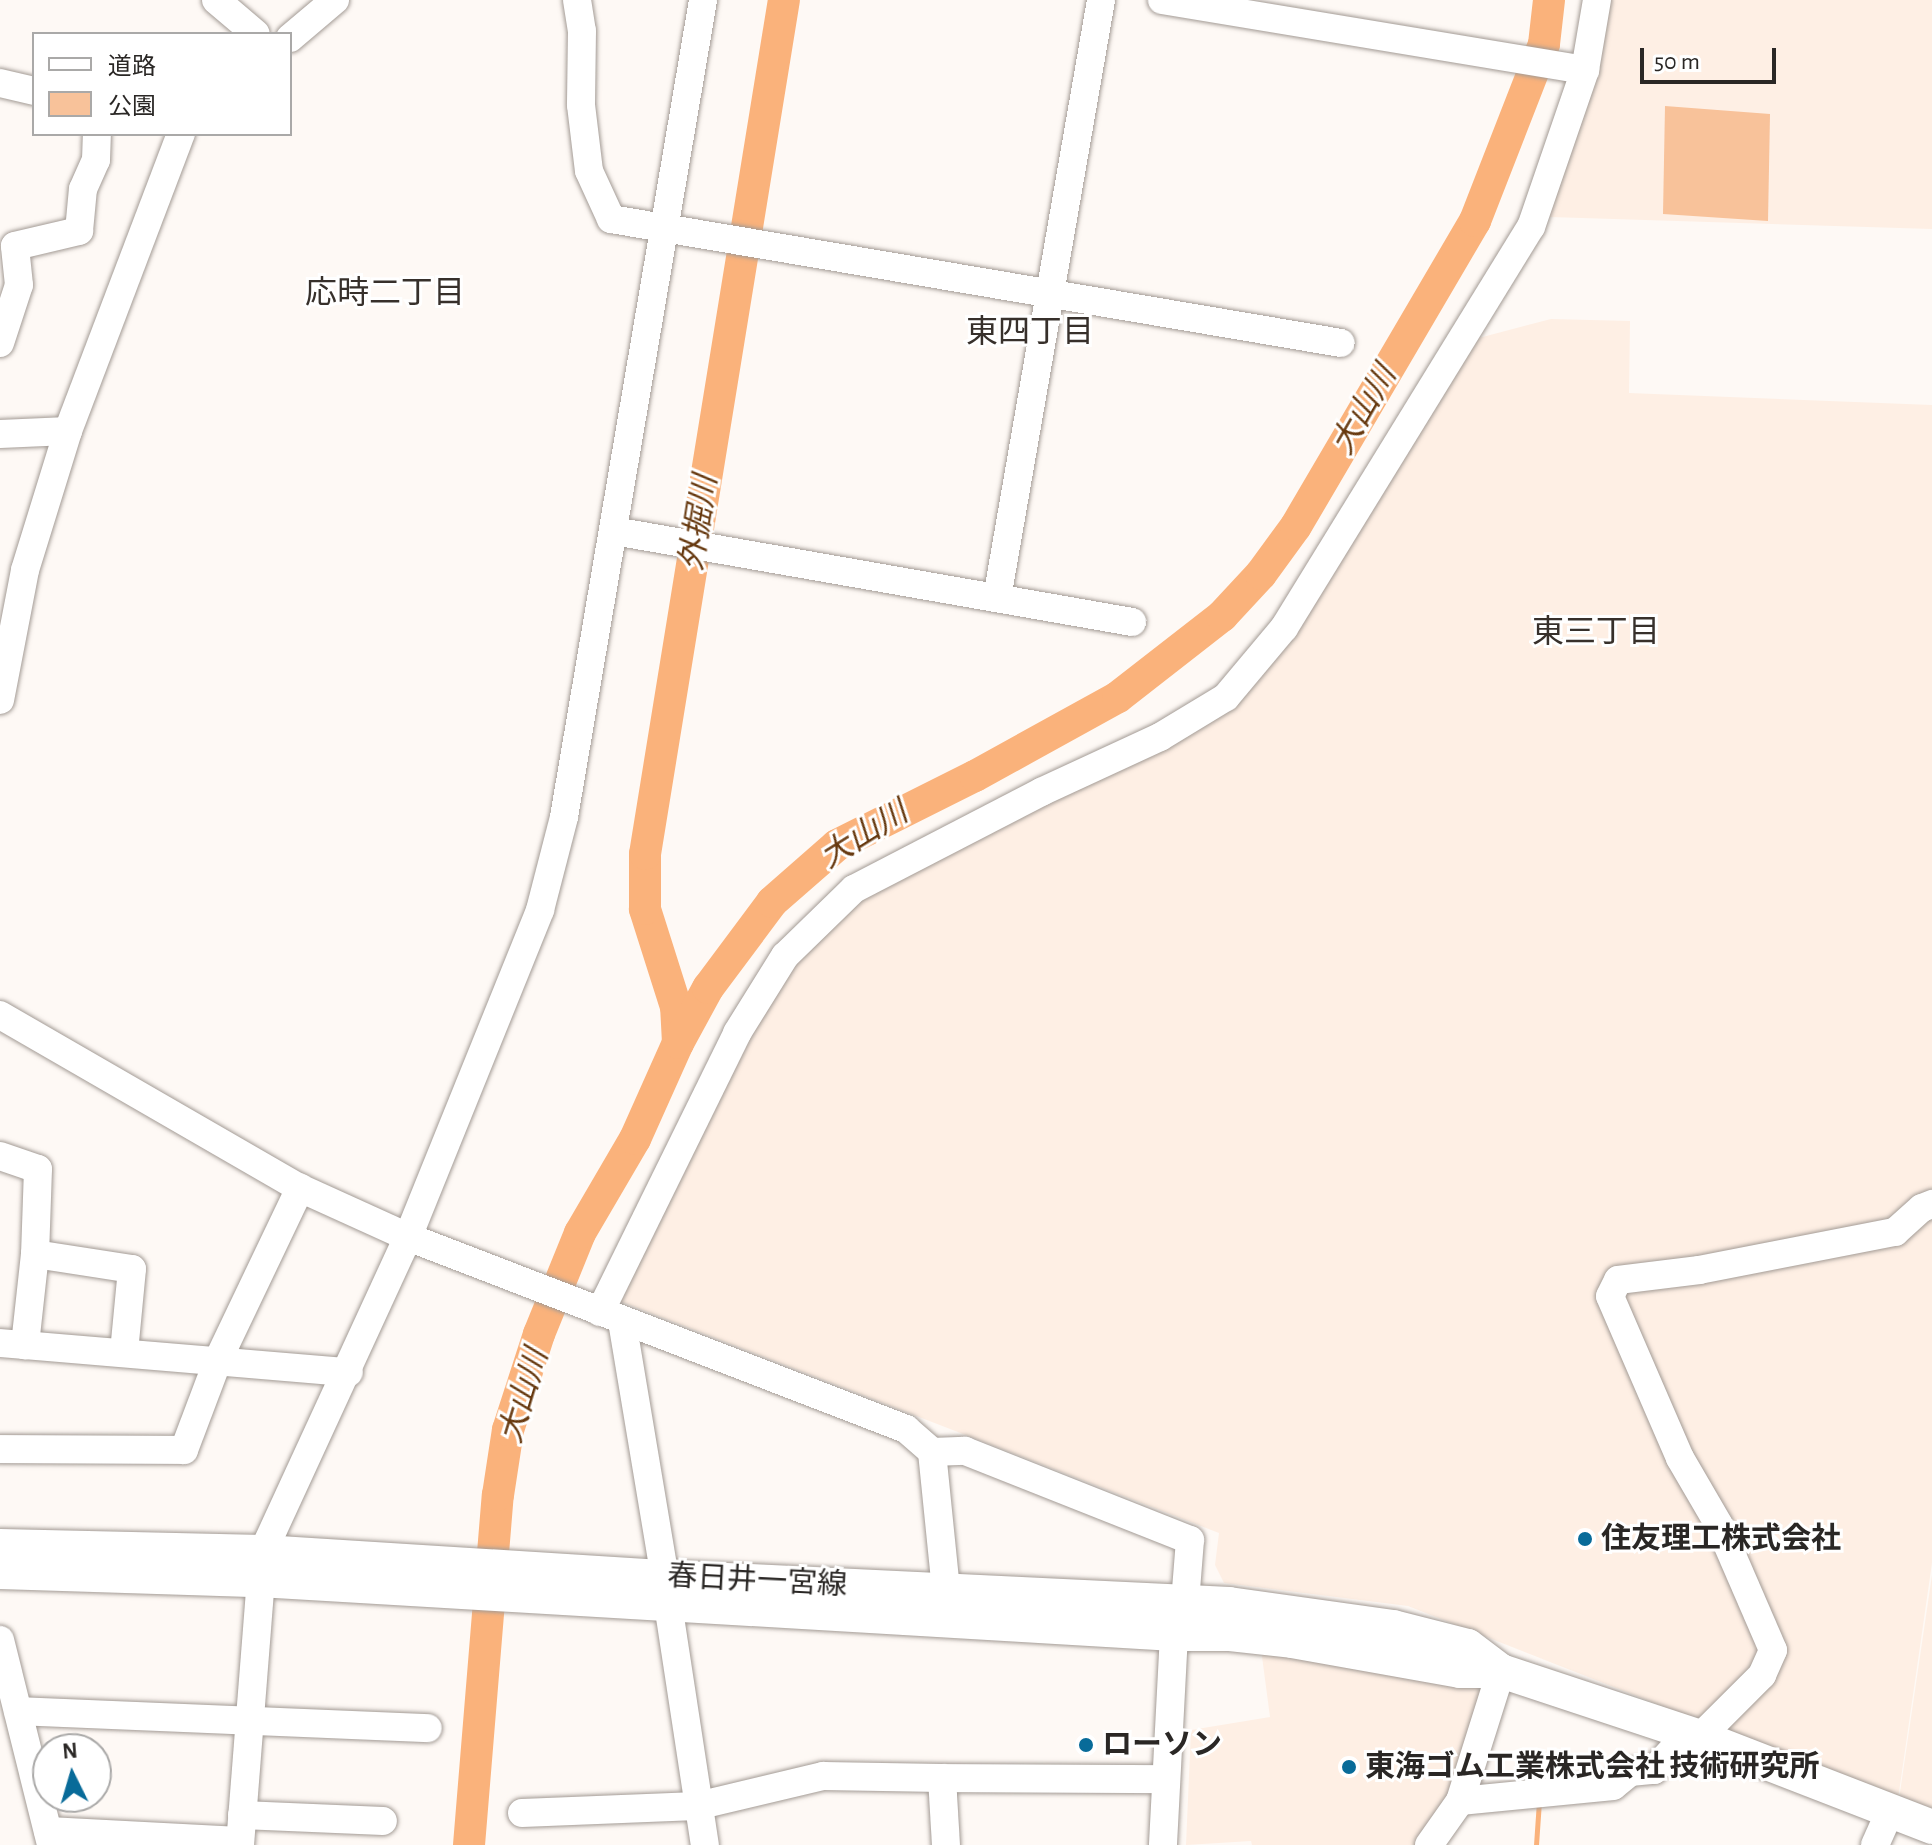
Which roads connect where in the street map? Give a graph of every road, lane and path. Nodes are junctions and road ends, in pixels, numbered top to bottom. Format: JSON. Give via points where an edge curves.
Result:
{"nodes":[{"id":1,"x":216,"y":0,"type":"edge"},
{"id":2,"x":335,"y":0,"type":"edge"},
{"id":3,"x":577,"y":0,"type":"edge"},
{"id":4,"x":703,"y":0,"type":"edge"},
{"id":5,"x":1101,"y":0,"type":"edge"},
{"id":6,"x":1162,"y":0,"type":"edge"},
{"id":7,"x":1597,"y":0,"type":"edge"},
{"id":8,"x":254,"y":32,"type":"edge"},
{"id":9,"x":292,"y":36,"type":"edge"},
{"id":10,"x":1585,"y":70,"type":"junction"},
{"id":11,"x":0,"y":83,"type":"edge"},
{"id":12,"x":32,"y":91,"type":"edge"},
{"id":13,"x":97,"y":136,"type":"edge"},
{"id":14,"x":180,"y":136,"type":"edge"},
{"id":15,"x":666,"y":228,"type":"junction"},
{"id":16,"x":1049,"y":294,"type":"junction"},
{"id":17,"x":0,"y":343,"type":"edge"},
{"id":18,"x":1341,"y":343,"type":"dead end"},
{"id":19,"x":68,"y":431,"type":"junction"},
{"id":20,"x":0,"y":434,"type":"edge"},
{"id":21,"x":614,"y":531,"type":"junction"},
{"id":22,"x":997,"y":598,"type":"junction"},
{"id":23,"x":1132,"y":622,"type":"dead end"},
{"id":24,"x":0,"y":700,"type":"edge"},
{"id":25,"x":0,"y":1015,"type":"edge"},
{"id":26,"x":0,"y":1156,"type":"edge"},
{"id":27,"x":300,"y":1188,"type":"junction"},
{"id":28,"x":1932,"y":1204,"type":"edge"},
{"id":29,"x":408,"y":1237,"type":"junction"},
{"id":30,"x":35,"y":1254,"type":"junction"},
{"id":31,"x":604,"y":1314,"type":"junction"},
{"id":32,"x":12,"y":1344,"type":"edge"},
{"id":33,"x":124,"y":1352,"type":"junction"},
{"id":34,"x":218,"y":1360,"type":"junction"},
{"id":35,"x":349,"y":1372,"type":"junction"},
{"id":36,"x":0,"y":1449,"type":"edge"},
{"id":37,"x":932,"y":1452,"type":"junction"},
{"id":38,"x":0,"y":1546,"type":"edge"},
{"id":39,"x":261,"y":1566,"type":"junction"},
{"id":40,"x":0,"y":1572,"type":"edge"},
{"id":41,"x":666,"y":1591,"type":"junction"},
{"id":42,"x":946,"y":1591,"type":"junction"},
{"id":43,"x":1180,"y":1618,"type":"junction"},
{"id":44,"x":0,"y":1640,"type":"edge"},
{"id":45,"x":1501,"y":1671,"type":"junction"},
{"id":46,"x":18,"y":1711,"type":"junction"},
{"id":47,"x":248,"y":1720,"type":"junction"},
{"id":48,"x":428,"y":1728,"type":"dead end"},
{"id":49,"x":1694,"y":1735,"type":"junction"},
{"id":50,"x":942,"y":1778,"type":"junction"},
{"id":51,"x":1165,"y":1779,"type":"junction"},
{"id":52,"x":1460,"y":1801,"type":"junction"},
{"id":53,"x":697,"y":1806,"type":"junction"},
{"id":54,"x":1890,"y":1811,"type":"junction"},
{"id":55,"x":522,"y":1813,"type":"dead end"},
{"id":56,"x":383,"y":1821,"type":"dead end"},
{"id":57,"x":1932,"y":1827,"type":"edge"},
{"id":58,"x":241,"y":1834,"type":"edge"},
{"id":59,"x":50,"y":1838,"type":"edge"},
{"id":60,"x":705,"y":1845,"type":"edge"},
{"id":61,"x":946,"y":1845,"type":"edge"},
{"id":62,"x":1163,"y":1845,"type":"edge"},
{"id":63,"x":1429,"y":1845,"type":"edge"},
{"id":64,"x":1875,"y":1845,"type":"edge"}],
"edges":[{"from":1,"to":8,"type":"street"},
{"from":2,"to":9,"type":"street"},
{"from":3,"to":15,"type":"street","via":[[589,171],[611,219]]},
{"from":4,"to":15,"type":"street"},
{"from":5,"to":16,"type":"street"},
{"from":6,"to":10,"type":"street"},
{"from":7,"to":10,"type":"street"},
{"from":10,"to":31,"type":"street","via":[[1531,227],[1284,628],[1226,697],[1160,737],[854,889],[785,956],[737,1033]]},
{"from":11,"to":12,"type":"street"},
{"from":13,"to":17,"type":"street","via":[[79,231],[15,246],[19,285]]},
{"from":14,"to":19,"type":"street"},
{"from":15,"to":16,"type":"street"},
{"from":15,"to":21,"type":"street"},
{"from":16,"to":18,"type":"street"},
{"from":16,"to":22,"type":"street"},
{"from":19,"to":20,"type":"street"},
{"from":19,"to":24,"type":"street","via":[[25,570]]},
{"from":21,"to":22,"type":"street"},
{"from":21,"to":29,"type":"street","via":[[564,817],[540,910]]},
{"from":22,"to":23,"type":"street"},
{"from":25,"to":27,"type":"street"},
{"from":26,"to":30,"type":"street","via":[[38,1169]]},
{"from":27,"to":29,"type":"street"},
{"from":27,"to":34,"type":"street"},
{"from":28,"to":49,"type":"street","via":[[1895,1232],[1618,1280],[1610,1296],[1680,1458],[1719,1525],[1773,1650],[1762,1675]]},
{"from":29,"to":31,"type":"street"},
{"from":29,"to":35,"type":"street"},
{"from":30,"to":32,"type":"street"},
{"from":30,"to":33,"type":"street","via":[[132,1269]]},
{"from":31,"to":37,"type":"street","via":[[906,1429]]},
{"from":31,"to":41,"type":"street"},
{"from":32,"to":33,"type":"street"},
{"from":33,"to":34,"type":"street"},
{"from":34,"to":35,"type":"street"},
{"from":34,"to":36,"type":"street","via":[[184,1450]]},
{"from":35,"to":39,"type":"street"},
{"from":37,"to":42,"type":"street"},
{"from":37,"to":43,"type":"street","via":[[965,1451],[1190,1540]]},
{"from":38,"to":39,"type":"main road","name":"春日井一宮線"},
{"from":39,"to":40,"type":"main road","name":"春日井一宮線"},
{"from":39,"to":41,"type":"main road","name":"春日井一宮線"},
{"from":39,"to":47,"type":"street"},
{"from":41,"to":42,"type":"main road","name":"春日井一宮線"},
{"from":41,"to":43,"type":"main road","name":"春日井一宮線"},
{"from":41,"to":53,"type":"street"},
{"from":42,"to":43,"type":"main road","name":"春日井一宮線"},
{"from":43,"to":45,"type":"main road","name":"春日井一宮線","via":[[1230,1634],[1460,1671]]},
{"from":43,"to":51,"type":"street"},
{"from":44,"to":46,"type":"street"},
{"from":45,"to":49,"type":"main road","name":"春日井一宮線"},
{"from":45,"to":52,"type":"street"},
{"from":46,"to":47,"type":"street"},
{"from":46,"to":59,"type":"street"},
{"from":47,"to":48,"type":"street"},
{"from":47,"to":58,"type":"street"},
{"from":49,"to":52,"type":"street","via":[[1654,1770],[1630,1772],[1613,1786]]},
{"from":49,"to":54,"type":"main road","name":"春日井一宮線"},
{"from":50,"to":51,"type":"street"},
{"from":50,"to":53,"type":"street","via":[[823,1776]]},
{"from":50,"to":61,"type":"street"},
{"from":51,"to":62,"type":"street"},
{"from":52,"to":63,"type":"street"},
{"from":53,"to":55,"type":"street"},
{"from":53,"to":60,"type":"street"},
{"from":54,"to":57,"type":"main road","name":"春日井一宮線"},
{"from":54,"to":64,"type":"street"},
{"from":56,"to":58,"type":"street"},
{"from":58,"to":59,"type":"street"}]}
